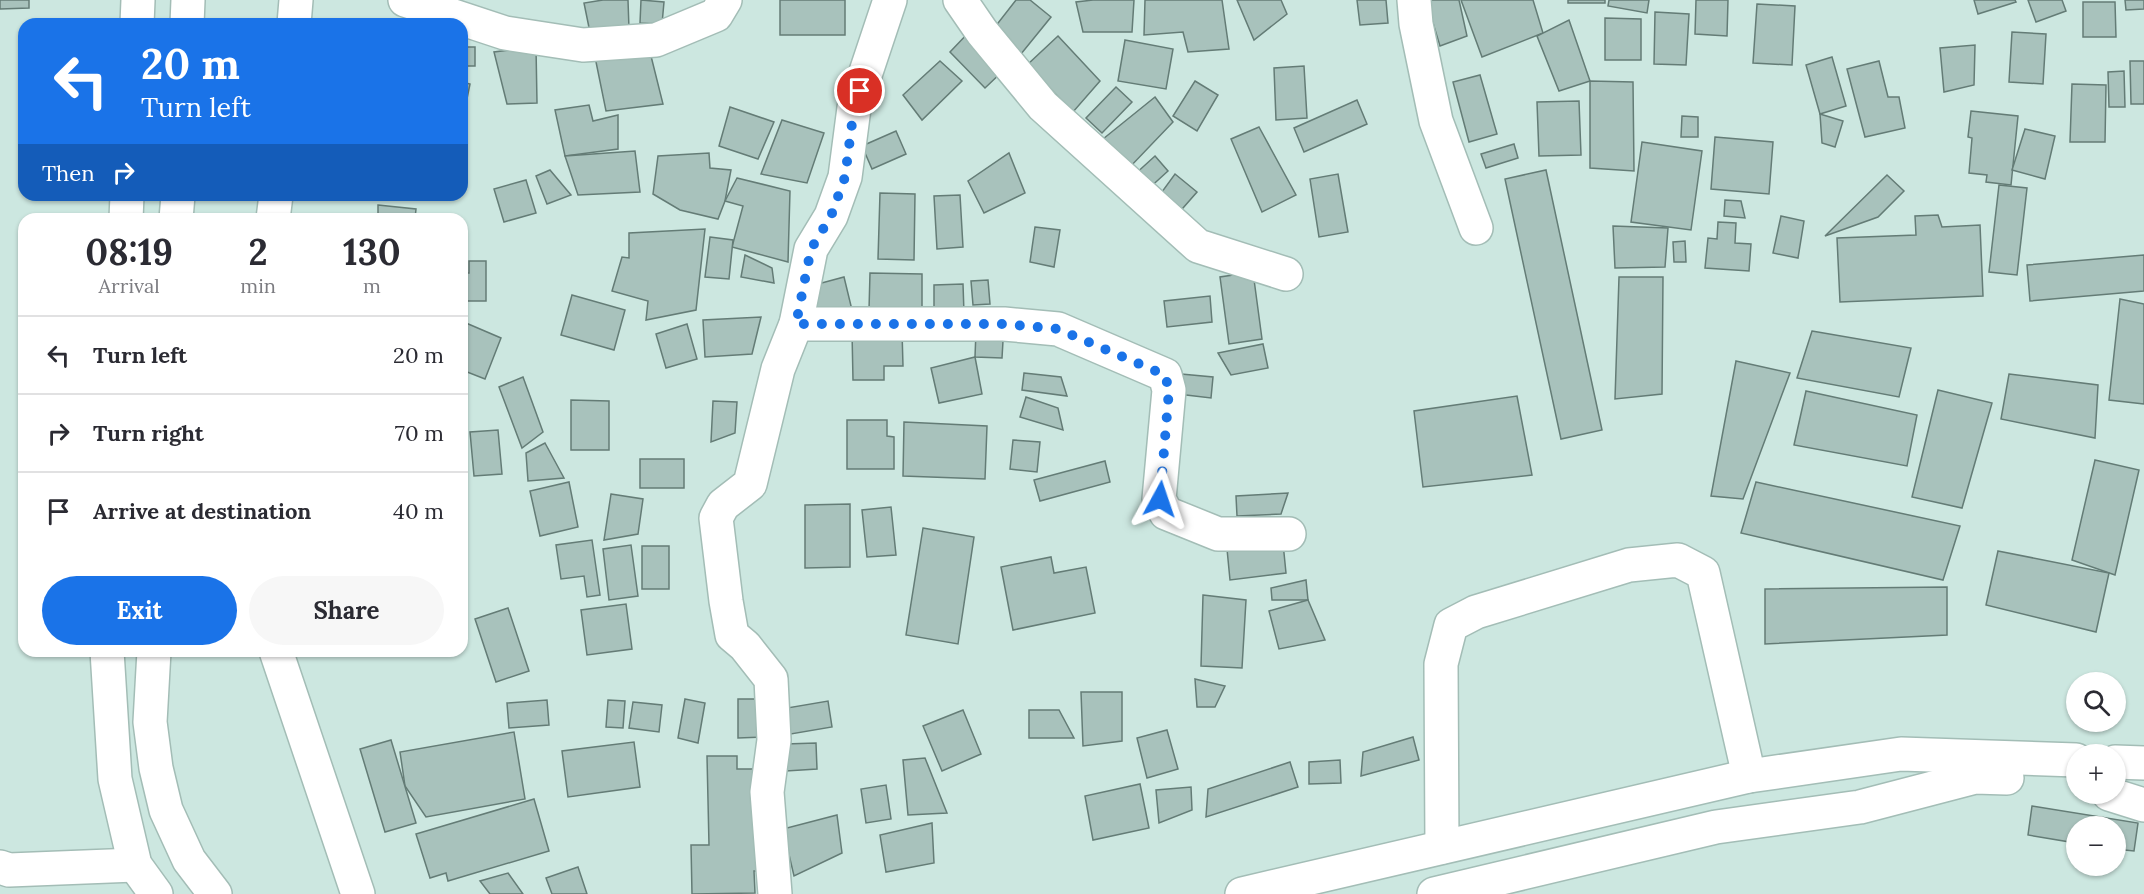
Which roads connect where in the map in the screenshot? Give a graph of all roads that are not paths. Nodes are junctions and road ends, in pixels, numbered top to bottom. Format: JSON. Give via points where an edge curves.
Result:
{"nodes":[{"id":1,"x":138,"y":0,"type":"edge"},
{"id":2,"x":188,"y":0,"type":"edge"},
{"id":3,"x":296,"y":0,"type":"edge"},
{"id":4,"x":405,"y":0,"type":"edge"},
{"id":5,"x":725,"y":0,"type":"edge"},
{"id":6,"x":890,"y":0,"type":"edge"},
{"id":7,"x":960,"y":0,"type":"edge"},
{"id":8,"x":1414,"y":0,"type":"edge"},
{"id":9,"x":137,"y":18,"type":"edge"},
{"id":10,"x":187,"y":18,"type":"edge"},
{"id":11,"x":294,"y":18,"type":"edge"},
{"id":12,"x":460,"y":18,"type":"edge"},
{"id":13,"x":468,"y":21,"type":"edge"},
{"id":14,"x":1476,"y":228,"type":"dead end"},
{"id":15,"x":1286,"y":274,"type":"dead end"},
{"id":16,"x":796,"y":324,"type":"junction"},
{"id":17,"x":1289,"y":534,"type":"dead end"},
{"id":18,"x":107,"y":657,"type":"edge"},
{"id":19,"x":154,"y":657,"type":"edge"},
{"id":20,"x":278,"y":657,"type":"edge"},
{"id":21,"x":2066,"y":760,"type":"edge"},
{"id":22,"x":2126,"y":762,"type":"edge"},
{"id":23,"x":2144,"y":763,"type":"edge"},
{"id":24,"x":1749,"y":776,"type":"junction"},
{"id":25,"x":2066,"y":782,"type":"edge"},
{"id":26,"x":2126,"y":800,"type":"edge"},
{"id":27,"x":2144,"y":806,"type":"edge"},
{"id":28,"x":1442,"y":847,"type":"junction"},
{"id":29,"x":135,"y":865,"type":"junction"},
{"id":30,"x":0,"y":867,"type":"edge"},
{"id":31,"x":156,"y":894,"type":"edge"},
{"id":32,"x":215,"y":894,"type":"edge"},
{"id":33,"x":358,"y":894,"type":"edge"},
{"id":34,"x":775,"y":894,"type":"edge"},
{"id":35,"x":1242,"y":894,"type":"edge"},
{"id":36,"x":1434,"y":894,"type":"edge"}],
"edges":[{"from":1,"to":9,"type":"street"},
{"from":2,"to":10,"type":"street"},
{"from":3,"to":11,"type":"street"},
{"from":4,"to":12,"type":"street"},
{"from":5,"to":13,"type":"street","via":[[716,15],[656,40],[583,45],[505,33]]},
{"from":6,"to":16,"type":"street","via":[[854,108],[845,177],[831,216],[811,249]]},
{"from":7,"to":15,"type":"street","via":[[1043,106],[1198,246]]},
{"from":8,"to":14,"type":"street","via":[[1436,121]]},
{"from":16,"to":17,"type":"street","via":[[1004,324],[1058,329],[1165,375],[1169,390],[1160,499],[1166,513],[1218,534]]},
{"from":16,"to":34,"type":"street","via":[[778,369],[750,484],[723,505],[716,518],[732,635],[771,679],[774,740],[767,792]]},
{"from":18,"to":29,"type":"street","via":[[115,779]]},
{"from":19,"to":32,"type":"street","via":[[150,722],[166,810],[189,860]]},
{"from":20,"to":33,"type":"street"},
{"from":21,"to":24,"type":"street","via":[[1901,754]]},
{"from":22,"to":23,"type":"street"},
{"from":24,"to":28,"type":"street"},
{"from":24,"to":28,"type":"street","via":[[1703,573],[1678,560],[1629,565],[1476,612],[1451,625],[1441,664]]},
{"from":25,"to":36,"type":"street","via":[[1976,777],[1860,807],[1716,827]]},
{"from":26,"to":27,"type":"street"},
{"from":28,"to":35,"type":"street"},
{"from":29,"to":30,"type":"street","via":[[9,870]]},
{"from":29,"to":31,"type":"street"}]}
